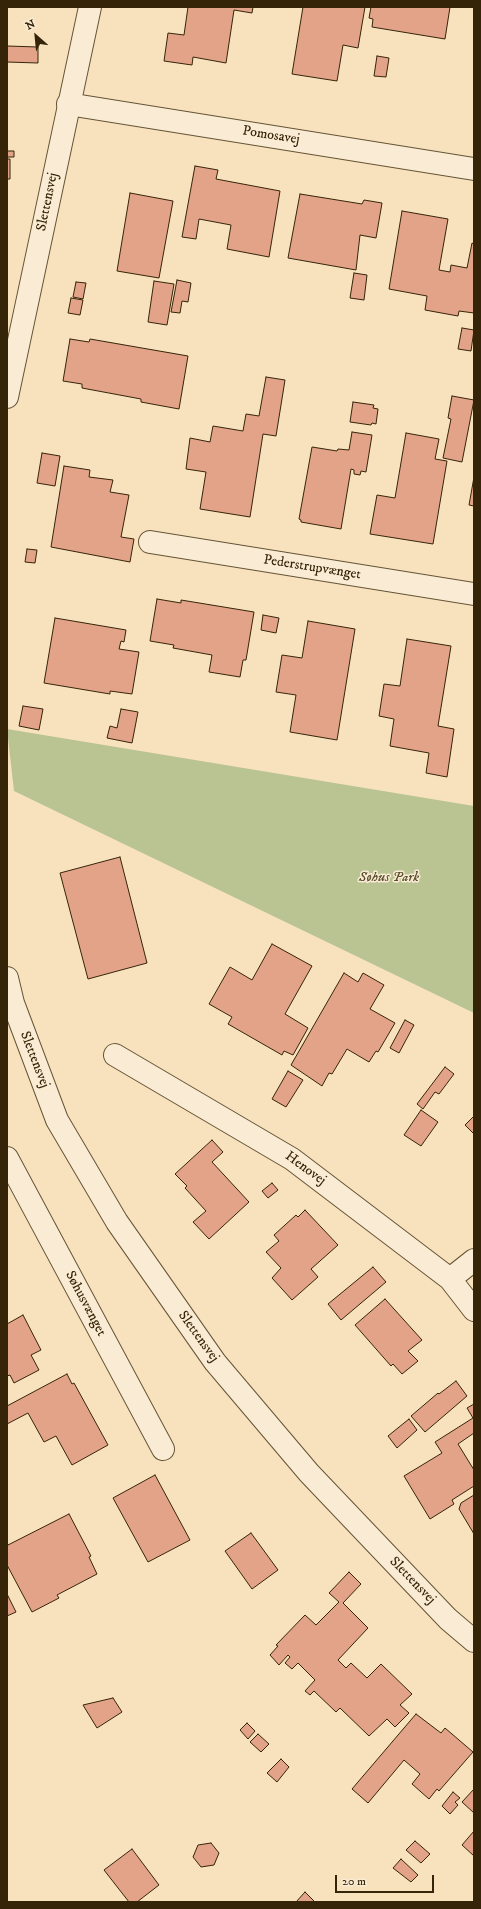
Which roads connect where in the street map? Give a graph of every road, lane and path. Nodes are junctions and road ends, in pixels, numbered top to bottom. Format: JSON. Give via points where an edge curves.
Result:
{"nodes":[{"id":1,"x":90,"y":7,"type":"edge"},
{"id":2,"x":68,"y":104,"type":"junction"},
{"id":3,"x":474,"y":169,"type":"edge"},
{"id":4,"x":7,"y":397,"type":"edge"},
{"id":5,"x":150,"y":542,"type":"dead end"},
{"id":6,"x":474,"y":594,"type":"edge"},
{"id":7,"x":7,"y":978,"type":"edge"},
{"id":8,"x":115,"y":1055,"type":"dead end"},
{"id":9,"x":7,"y":1158,"type":"edge"},
{"id":10,"x":474,"y":1260,"type":"edge"},
{"id":11,"x":450,"y":1279,"type":"junction"},
{"id":12,"x":474,"y":1310,"type":"edge"},
{"id":13,"x":163,"y":1449,"type":"dead end"},
{"id":14,"x":474,"y":1640,"type":"edge"}],
"edges":[{"from":1,"to":2,"type":"street","name":"Slettensvej"},
{"from":2,"to":3,"type":"street","name":"Pomosavej"},
{"from":2,"to":4,"type":"street","name":"Slettensvej"},
{"from":5,"to":6,"type":"street","name":"Pederstrupvænget"},
{"from":7,"to":14,"type":"street","name":"Slettensvej","via":[[13,1003],[57,1120],[117,1222],[215,1362],[310,1473],[448,1619]]},
{"from":8,"to":11,"type":"street","name":"Henovej","via":[[292,1159]]},
{"from":9,"to":13,"type":"street","name":"Søhusvænget"},
{"from":10,"to":11,"type":"street"},
{"from":11,"to":12,"type":"street","name":"Henovej"}]}
